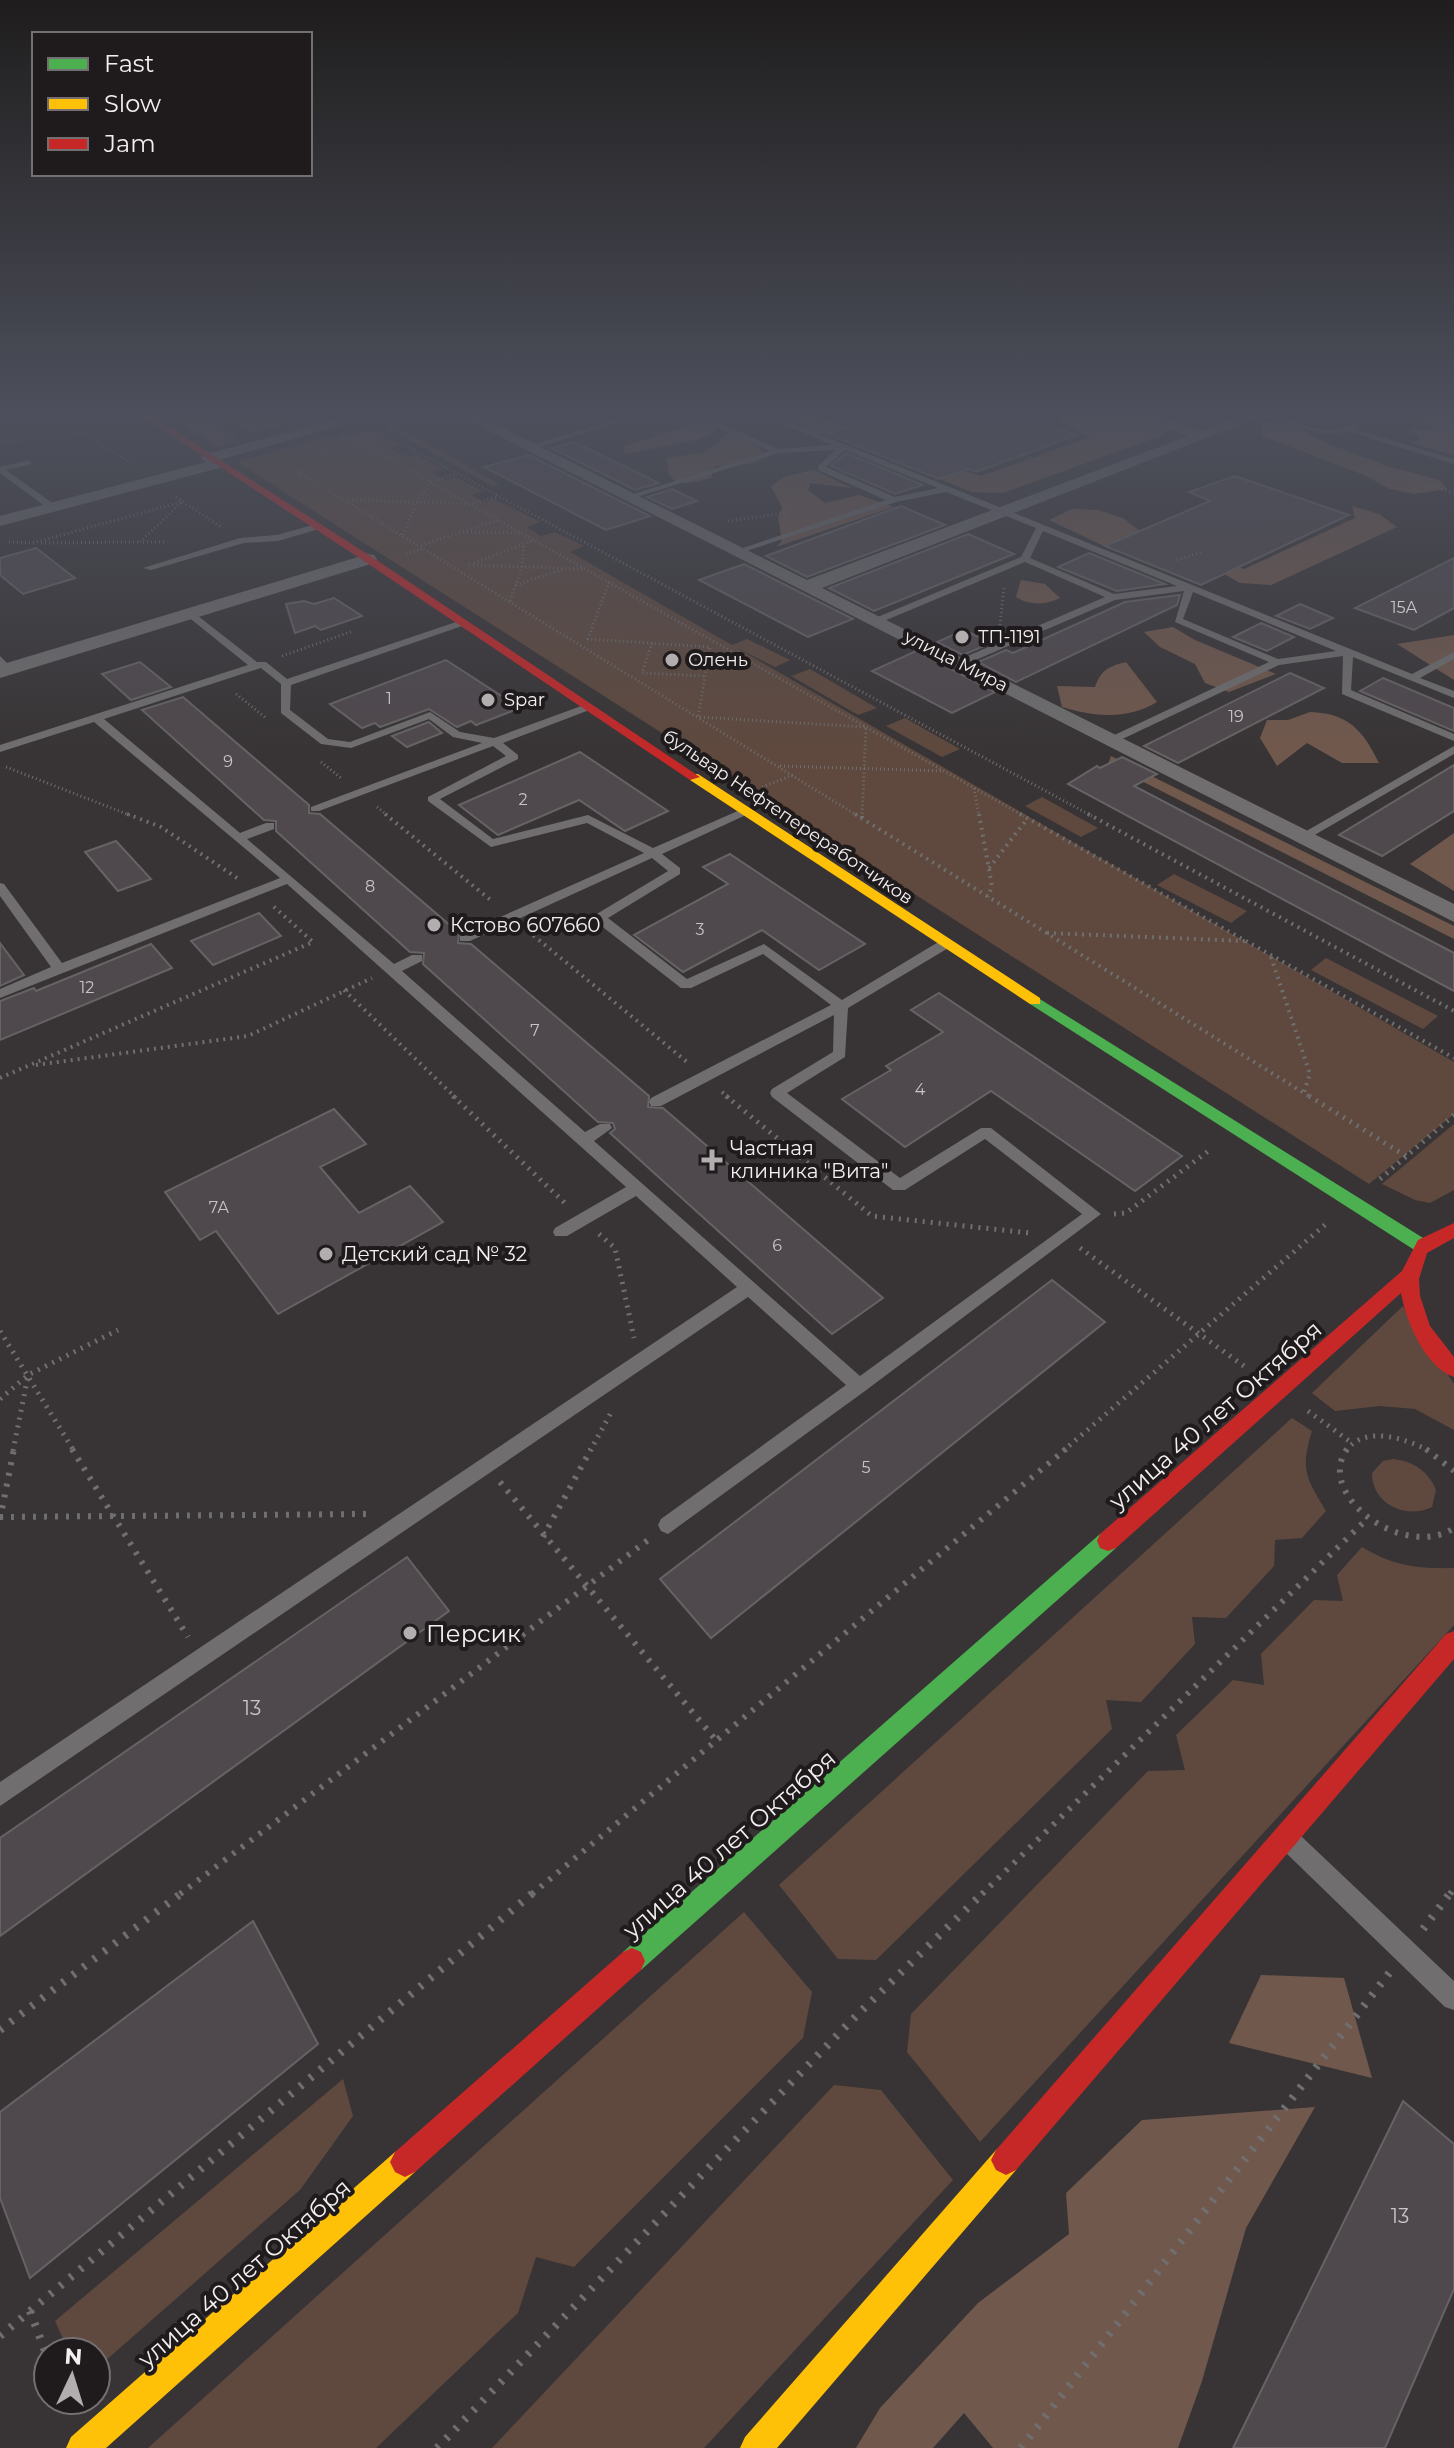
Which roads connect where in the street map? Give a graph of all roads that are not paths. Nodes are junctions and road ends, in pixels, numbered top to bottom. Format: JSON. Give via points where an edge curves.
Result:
{"nodes":[{"id":1,"x":313,"y":525,"type":"edge"},
{"id":2,"x":685,"y":525,"type":"edge"},
{"id":3,"x":819,"y":525,"type":"edge"},
{"id":4,"x":969,"y":525,"type":"edge"},
{"id":5,"x":1037,"y":525,"type":"edge"},
{"id":6,"x":316,"y":527,"type":"junction"},
{"id":7,"x":1041,"y":527,"type":"junction"},
{"id":8,"x":740,"y":552,"type":"junction"},
{"id":9,"x":368,"y":559,"type":"junction"},
{"id":10,"x":1025,"y":559,"type":"junction"},
{"id":11,"x":148,"y":568,"type":"dead end"},
{"id":12,"x":809,"y":586,"type":"junction"},
{"id":13,"x":1190,"y":587,"type":"junction"},
{"id":14,"x":1113,"y":597,"type":"junction"},
{"id":15,"x":190,"y":614,"type":"junction"},
{"id":16,"x":876,"y":621,"type":"junction"},
{"id":17,"x":462,"y":623,"type":"junction"},
{"id":18,"x":1348,"y":652,"type":"junction"},
{"id":19,"x":1454,"y":655,"type":"edge"},
{"id":20,"x":1277,"y":662,"type":"junction"},
{"id":21,"x":960,"y":663,"type":"junction"},
{"id":22,"x":258,"y":665,"type":"junction"},
{"id":23,"x":3,"y":667,"type":"edge"},
{"id":24,"x":1412,"y":678,"type":"junction"},
{"id":25,"x":286,"y":683,"type":"junction"},
{"id":26,"x":1454,"y":695,"type":"edge"},
{"id":27,"x":588,"y":707,"type":"junction"},
{"id":28,"x":96,"y":718,"type":"junction"},
{"id":29,"x":1454,"y":738,"type":"edge"},
{"id":30,"x":1112,"y":740,"type":"junction"},
{"id":31,"x":495,"y":742,"type":"junction"},
{"id":32,"x":0,"y":749,"type":"edge"},
{"id":33,"x":1454,"y":749,"type":"edge"},
{"id":34,"x":315,"y":809,"type":"dead end"},
{"id":35,"x":744,"y":812,"type":"junction"},
{"id":36,"x":270,"y":826,"type":"dead end"},
{"id":37,"x":1302,"y":837,"type":"junction"},
{"id":38,"x":238,"y":838,"type":"junction"},
{"id":39,"x":653,"y":853,"type":"junction"},
{"id":40,"x":289,"y":879,"type":"junction"},
{"id":41,"x":0,"y":887,"type":"edge"},
{"id":42,"x":1454,"y":914,"type":"edge"},
{"id":43,"x":465,"y":938,"type":"dead end"},
{"id":44,"x":945,"y":944,"type":"junction"},
{"id":45,"x":417,"y":958,"type":"dead end"},
{"id":46,"x":59,"y":969,"type":"junction"},
{"id":47,"x":393,"y":970,"type":"junction"},
{"id":48,"x":0,"y":994,"type":"edge"},
{"id":49,"x":841,"y":1006,"type":"junction"},
{"id":50,"x":656,"y":1102,"type":"dead end"},
{"id":51,"x":605,"y":1128,"type":"dead end"},
{"id":52,"x":583,"y":1140,"type":"junction"},
{"id":53,"x":637,"y":1188,"type":"junction"},
{"id":54,"x":1454,"y":1230,"type":"edge"},
{"id":55,"x":561,"y":1232,"type":"dead end"},
{"id":56,"x":1422,"y":1246,"type":"junction"},
{"id":57,"x":1408,"y":1276,"type":"junction"},
{"id":58,"x":749,"y":1288,"type":"junction"},
{"id":59,"x":1454,"y":1369,"type":"edge"},
{"id":60,"x":859,"y":1386,"type":"junction"},
{"id":61,"x":668,"y":1525,"type":"road end"},
{"id":62,"x":1454,"y":1642,"type":"edge"},
{"id":63,"x":0,"y":1795,"type":"edge"},
{"id":64,"x":1285,"y":1837,"type":"junction"},
{"id":65,"x":1454,"y":1998,"type":"edge"},
{"id":66,"x":82,"y":2448,"type":"edge"},
{"id":67,"x":756,"y":2448,"type":"edge"}],
"edges":[{"from":1,"to":6,"type":"street","name":"бульвар Нефтепереработчиков"},
{"from":2,"to":8,"type":"street","name":"улица Мира"},
{"from":3,"to":8,"type":"lane"},
{"from":4,"to":12,"type":"street"},
{"from":5,"to":7,"type":"lane"},
{"from":6,"to":9,"type":"street","name":"бульвар Нефтепереработчиков"},
{"from":6,"to":11,"type":"lane","via":[[278,538],[243,540]]},
{"from":7,"to":10,"type":"lane"},
{"from":7,"to":13,"type":"lane"},
{"from":8,"to":12,"type":"street","name":"улица Мира"},
{"from":9,"to":15,"type":"street"},
{"from":9,"to":17,"type":"street","name":"бульвар Нефтепереработчиков"},
{"from":10,"to":14,"type":"lane"},
{"from":10,"to":16,"type":"lane"},
{"from":12,"to":16,"type":"street","name":"улица Мира"},
{"from":13,"to":14,"type":"lane"},
{"from":13,"to":18,"type":"lane"},
{"from":13,"to":20,"type":"lane","via":[[1178,620]]},
{"from":14,"to":21,"type":"lane"},
{"from":15,"to":22,"type":"lane"},
{"from":15,"to":23,"type":"street"},
{"from":16,"to":21,"type":"street","name":"улица Мира"},
{"from":17,"to":25,"type":"lane"},
{"from":17,"to":27,"type":"street","name":"бульвар Нефтепереработчиков"},
{"from":18,"to":20,"type":"lane"},
{"from":18,"to":24,"type":"lane"},
{"from":18,"to":29,"type":"lane","via":[[1346,692]]},
{"from":19,"to":24,"type":"lane"},
{"from":20,"to":30,"type":"lane"},
{"from":21,"to":30,"type":"street","name":"улица Мира"},
{"from":22,"to":25,"type":"lane"},
{"from":22,"to":28,"type":"lane"},
{"from":24,"to":26,"type":"lane"},
{"from":25,"to":31,"type":"lane","via":[[285,711],[325,742],[351,745],[430,715],[457,735]]},
{"from":27,"to":31,"type":"lane"},
{"from":27,"to":35,"type":"street","name":"бульвар Нефтепереработчиков"},
{"from":28,"to":32,"type":"lane"},
{"from":28,"to":38,"type":"lane"},
{"from":30,"to":37,"type":"street","name":"улица Мира"},
{"from":31,"to":34,"type":"lane"},
{"from":31,"to":39,"type":"lane","via":[[514,757],[432,799],[491,843],[588,819]]},
{"from":33,"to":37,"type":"lane"},
{"from":35,"to":39,"type":"lane"},
{"from":35,"to":44,"type":"street","name":"бульвар Нефтепереработчиков"},
{"from":36,"to":38,"type":"lane"},
{"from":37,"to":42,"type":"street","name":"улица Мира"},
{"from":38,"to":40,"type":"lane"},
{"from":39,"to":43,"type":"lane"},
{"from":39,"to":49,"type":"lane","via":[[676,871],[600,918],[686,985],[764,948]]},
{"from":40,"to":46,"type":"lane"},
{"from":40,"to":47,"type":"lane"},
{"from":41,"to":46,"type":"lane"},
{"from":44,"to":49,"type":"lane"},
{"from":44,"to":56,"type":"street","name":"бульвар Нефтепереработчиков"},
{"from":45,"to":47,"type":"lane"},
{"from":46,"to":48,"type":"lane"},
{"from":47,"to":52,"type":"lane"},
{"from":49,"to":50,"type":"lane"},
{"from":49,"to":60,"type":"lane","via":[[840,1054],[777,1093],[899,1186],[986,1132],[1093,1214]]},
{"from":51,"to":52,"type":"lane"},
{"from":52,"to":53,"type":"lane"},
{"from":53,"to":55,"type":"lane"},
{"from":53,"to":58,"type":"lane"},
{"from":54,"to":56,"type":"street"},
{"from":56,"to":57,"type":"street"},
{"from":57,"to":59,"type":"street","via":[[1417,1319]]},
{"from":57,"to":66,"type":"street","name":"улица 40 лет Октября"},
{"from":58,"to":60,"type":"lane"},
{"from":58,"to":63,"type":"lane"},
{"from":60,"to":61,"type":"lane"},
{"from":62,"to":64,"type":"street"},
{"from":64,"to":65,"type":"lane"},
{"from":64,"to":67,"type":"street"}]}
